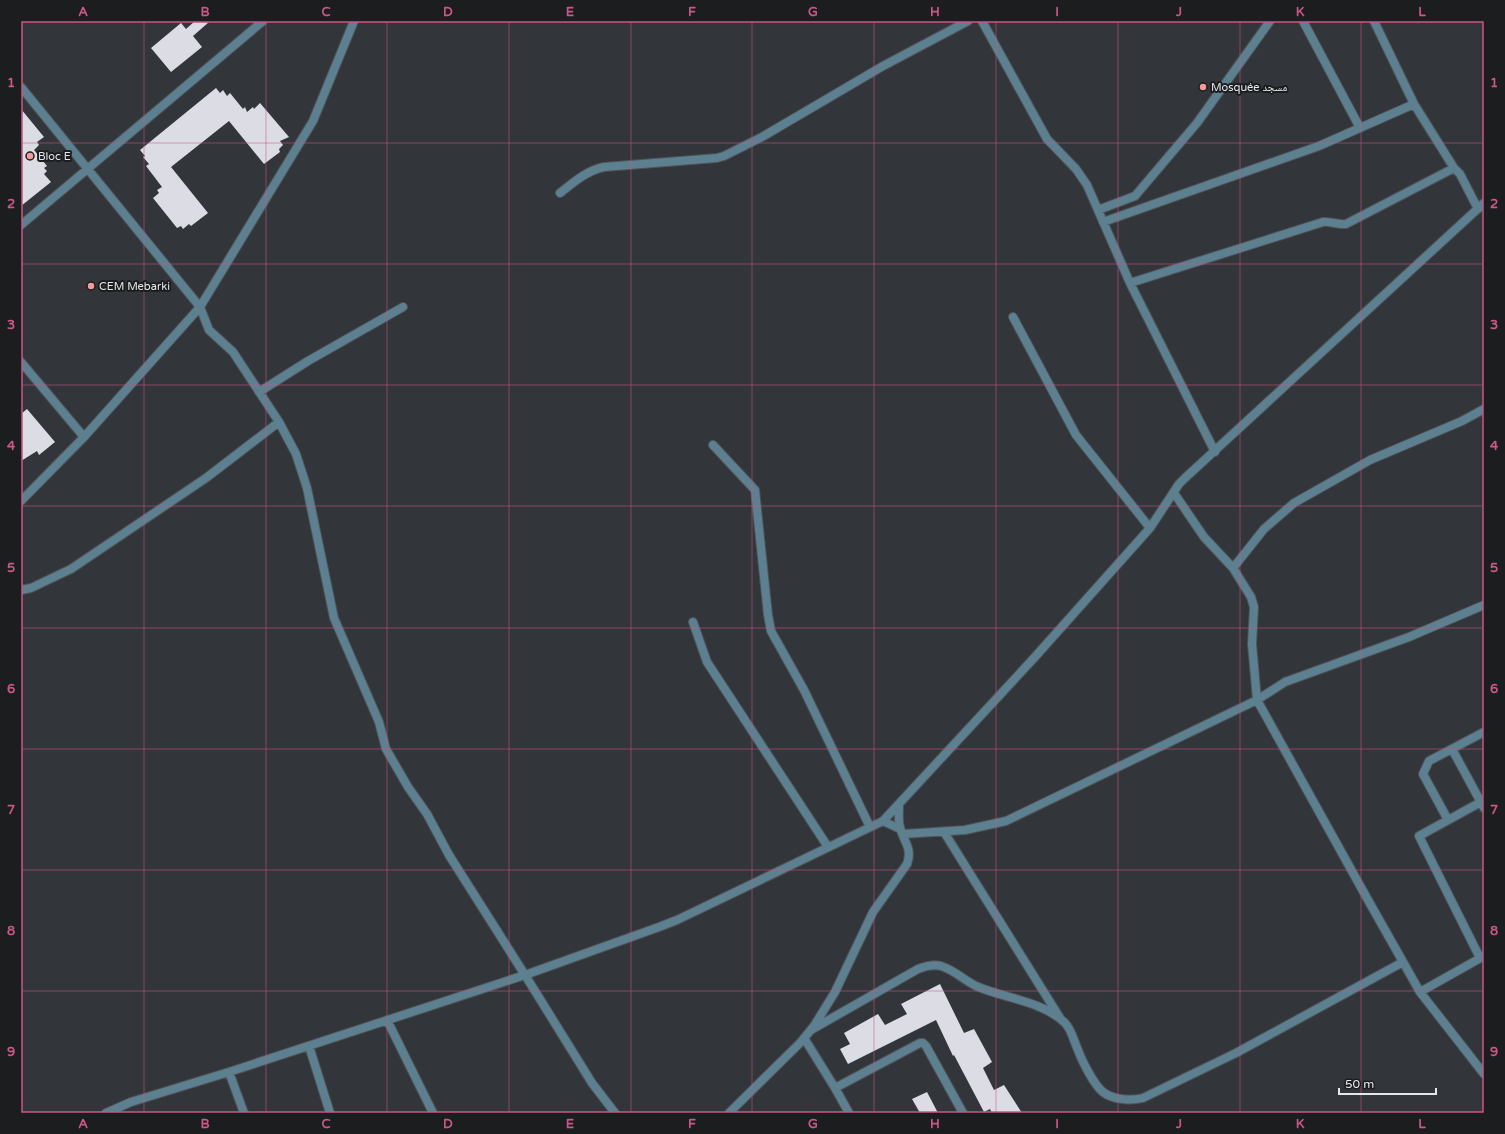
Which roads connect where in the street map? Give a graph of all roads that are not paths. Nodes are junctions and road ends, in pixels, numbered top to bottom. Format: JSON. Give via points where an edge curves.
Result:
{"nodes":[{"id":1,"x":263,"y":21,"type":"edge"},
{"id":2,"x":354,"y":21,"type":"edge"},
{"id":3,"x":968,"y":21,"type":"edge"},
{"id":4,"x":982,"y":21,"type":"edge"},
{"id":5,"x":1270,"y":21,"type":"edge"},
{"id":6,"x":1303,"y":21,"type":"edge"},
{"id":7,"x":1374,"y":21,"type":"edge"},
{"id":8,"x":21,"y":87,"type":"edge"},
{"id":9,"x":1414,"y":104,"type":"junction"},
{"id":10,"x":1360,"y":128,"type":"junction"},
{"id":11,"x":87,"y":168,"type":"junction"},
{"id":12,"x":1454,"y":168,"type":"junction"},
{"id":13,"x":560,"y":193,"type":"dead end"},
{"id":14,"x":1481,"y":206,"type":"edge"},
{"id":15,"x":1098,"y":210,"type":"junction"},
{"id":16,"x":1103,"y":222,"type":"junction"},
{"id":17,"x":21,"y":225,"type":"edge"},
{"id":18,"x":1130,"y":283,"type":"junction"},
{"id":19,"x":402,"y":306,"type":"dead end"},
{"id":20,"x":200,"y":307,"type":"junction"},
{"id":21,"x":1013,"y":317,"type":"dead end"},
{"id":22,"x":21,"y":362,"type":"edge"},
{"id":23,"x":260,"y":392,"type":"junction"},
{"id":24,"x":1484,"y":409,"type":"edge"},
{"id":25,"x":279,"y":422,"type":"junction"},
{"id":26,"x":84,"y":436,"type":"junction"},
{"id":27,"x":713,"y":445,"type":"dead end"},
{"id":28,"x":1215,"y":452,"type":"junction"},
{"id":29,"x":1174,"y":493,"type":"junction"},
{"id":30,"x":21,"y":501,"type":"edge"},
{"id":31,"x":1150,"y":528,"type":"junction"},
{"id":32,"x":1233,"y":568,"type":"junction"},
{"id":33,"x":21,"y":590,"type":"edge"},
{"id":34,"x":1484,"y":605,"type":"edge"},
{"id":35,"x":694,"y":622,"type":"dead end"},
{"id":36,"x":1257,"y":700,"type":"junction"},
{"id":37,"x":1484,"y":732,"type":"edge"},
{"id":38,"x":1452,"y":749,"type":"junction"},
{"id":39,"x":899,"y":805,"type":"junction"},
{"id":40,"x":1482,"y":805,"type":"edge"},
{"id":41,"x":1448,"y":820,"type":"junction"},
{"id":42,"x":883,"y":821,"type":"junction"},
{"id":43,"x":870,"y":828,"type":"junction"},
{"id":44,"x":901,"y":831,"type":"junction"},
{"id":45,"x":944,"y":832,"type":"junction"},
{"id":46,"x":828,"y":847,"type":"junction"},
{"id":47,"x":1482,"y":957,"type":"edge"},
{"id":48,"x":1403,"y":962,"type":"junction"},
{"id":49,"x":526,"y":975,"type":"junction"},
{"id":50,"x":1420,"y":992,"type":"junction"},
{"id":51,"x":1061,"y":1019,"type":"junction"},
{"id":52,"x":387,"y":1020,"type":"junction"},
{"id":53,"x":811,"y":1030,"type":"junction"},
{"id":54,"x":804,"y":1038,"type":"junction"},
{"id":55,"x":309,"y":1046,"type":"junction"},
{"id":56,"x":229,"y":1072,"type":"junction"},
{"id":57,"x":1484,"y":1074,"type":"edge"},
{"id":58,"x":835,"y":1088,"type":"junction"},
{"id":59,"x":106,"y":1113,"type":"edge"},
{"id":60,"x":244,"y":1113,"type":"edge"},
{"id":61,"x":330,"y":1113,"type":"edge"},
{"id":62,"x":433,"y":1113,"type":"edge"},
{"id":63,"x":615,"y":1113,"type":"edge"},
{"id":64,"x":729,"y":1113,"type":"edge"},
{"id":65,"x":849,"y":1113,"type":"edge"},
{"id":66,"x":963,"y":1113,"type":"edge"}],
"edges":[{"from":1,"to":11,"type":"street"},
{"from":2,"to":20,"type":"street","via":[[313,121]]},
{"from":3,"to":13,"type":"street","via":[[724,156],[593,169]]},
{"from":4,"to":15,"type":"street","via":[[1047,139],[1076,169],[1087,185]]},
{"from":5,"to":15,"type":"street","via":[[1197,123],[1135,196]]},
{"from":6,"to":10,"type":"street"},
{"from":7,"to":9,"type":"street"},
{"from":8,"to":11,"type":"street"},
{"from":9,"to":10,"type":"street"},
{"from":9,"to":12,"type":"street"},
{"from":10,"to":16,"type":"street","via":[[1319,146]]},
{"from":11,"to":17,"type":"street"},
{"from":11,"to":20,"type":"street"},
{"from":12,"to":14,"type":"street"},
{"from":12,"to":18,"type":"street","via":[[1346,224],[1323,222]]},
{"from":14,"to":28,"type":"street"},
{"from":15,"to":16,"type":"street"},
{"from":16,"to":18,"type":"street"},
{"from":18,"to":28,"type":"street"},
{"from":19,"to":23,"type":"street"},
{"from":20,"to":23,"type":"street","via":[[208,330],[233,352]]},
{"from":20,"to":26,"type":"street"},
{"from":21,"to":31,"type":"street","via":[[1076,435]]},
{"from":22,"to":26,"type":"street"},
{"from":23,"to":25,"type":"street"},
{"from":24,"to":32,"type":"street","via":[[1370,460],[1294,503],[1264,529]]},
{"from":25,"to":33,"type":"street","via":[[206,478],[70,569],[31,588]]},
{"from":25,"to":49,"type":"street","via":[[296,454],[307,488],[334,618],[379,722],[386,749]]},
{"from":26,"to":30,"type":"street"},
{"from":27,"to":43,"type":"street","via":[[755,490],[771,631],[804,690]]},
{"from":28,"to":29,"type":"street","via":[[1185,478]]},
{"from":29,"to":31,"type":"street"},
{"from":29,"to":32,"type":"street","via":[[1204,537]]},
{"from":31,"to":39,"type":"street"},
{"from":32,"to":36,"type":"street","via":[[1251,597],[1254,607],[1252,644]]},
{"from":34,"to":36,"type":"street","via":[[1409,637],[1285,682]]},
{"from":35,"to":46,"type":"street","via":[[708,662]]},
{"from":36,"to":45,"type":"street","via":[[1006,820],[965,830]]},
{"from":36,"to":48,"type":"street"},
{"from":37,"to":38,"type":"street"},
{"from":38,"to":40,"type":"street"},
{"from":38,"to":41,"type":"street","via":[[1429,761],[1423,774]]},
{"from":39,"to":42,"type":"street"},
{"from":39,"to":44,"type":"street"},
{"from":40,"to":41,"type":"street"},
{"from":41,"to":47,"type":"street","via":[[1419,836]]},
{"from":42,"to":43,"type":"street"},
{"from":42,"to":44,"type":"street"},
{"from":43,"to":46,"type":"street"},
{"from":44,"to":45,"type":"street"},
{"from":44,"to":53,"type":"street","via":[[909,850],[907,864],[873,912],[835,992]]},
{"from":45,"to":51,"type":"street"},
{"from":46,"to":49,"type":"street","via":[[677,920]]},
{"from":47,"to":50,"type":"street"},
{"from":48,"to":50,"type":"street"},
{"from":48,"to":51,"type":"street","via":[[1236,1053],[1138,1100],[1102,1092]]},
{"from":49,"to":52,"type":"street"},
{"from":49,"to":63,"type":"street","via":[[592,1083]]},
{"from":50,"to":57,"type":"street"},
{"from":51,"to":53,"type":"street","via":[[1042,1009],[976,986],[946,968],[926,965]]},
{"from":52,"to":55,"type":"street"},
{"from":52,"to":62,"type":"street"},
{"from":53,"to":54,"type":"street"},
{"from":54,"to":58,"type":"street"},
{"from":54,"to":64,"type":"street"},
{"from":55,"to":56,"type":"street"},
{"from":55,"to":61,"type":"street"},
{"from":56,"to":59,"type":"street","via":[[131,1102]]},
{"from":56,"to":60,"type":"street"},
{"from":58,"to":65,"type":"street"},
{"from":58,"to":66,"type":"street","via":[[923,1043]]}]}
